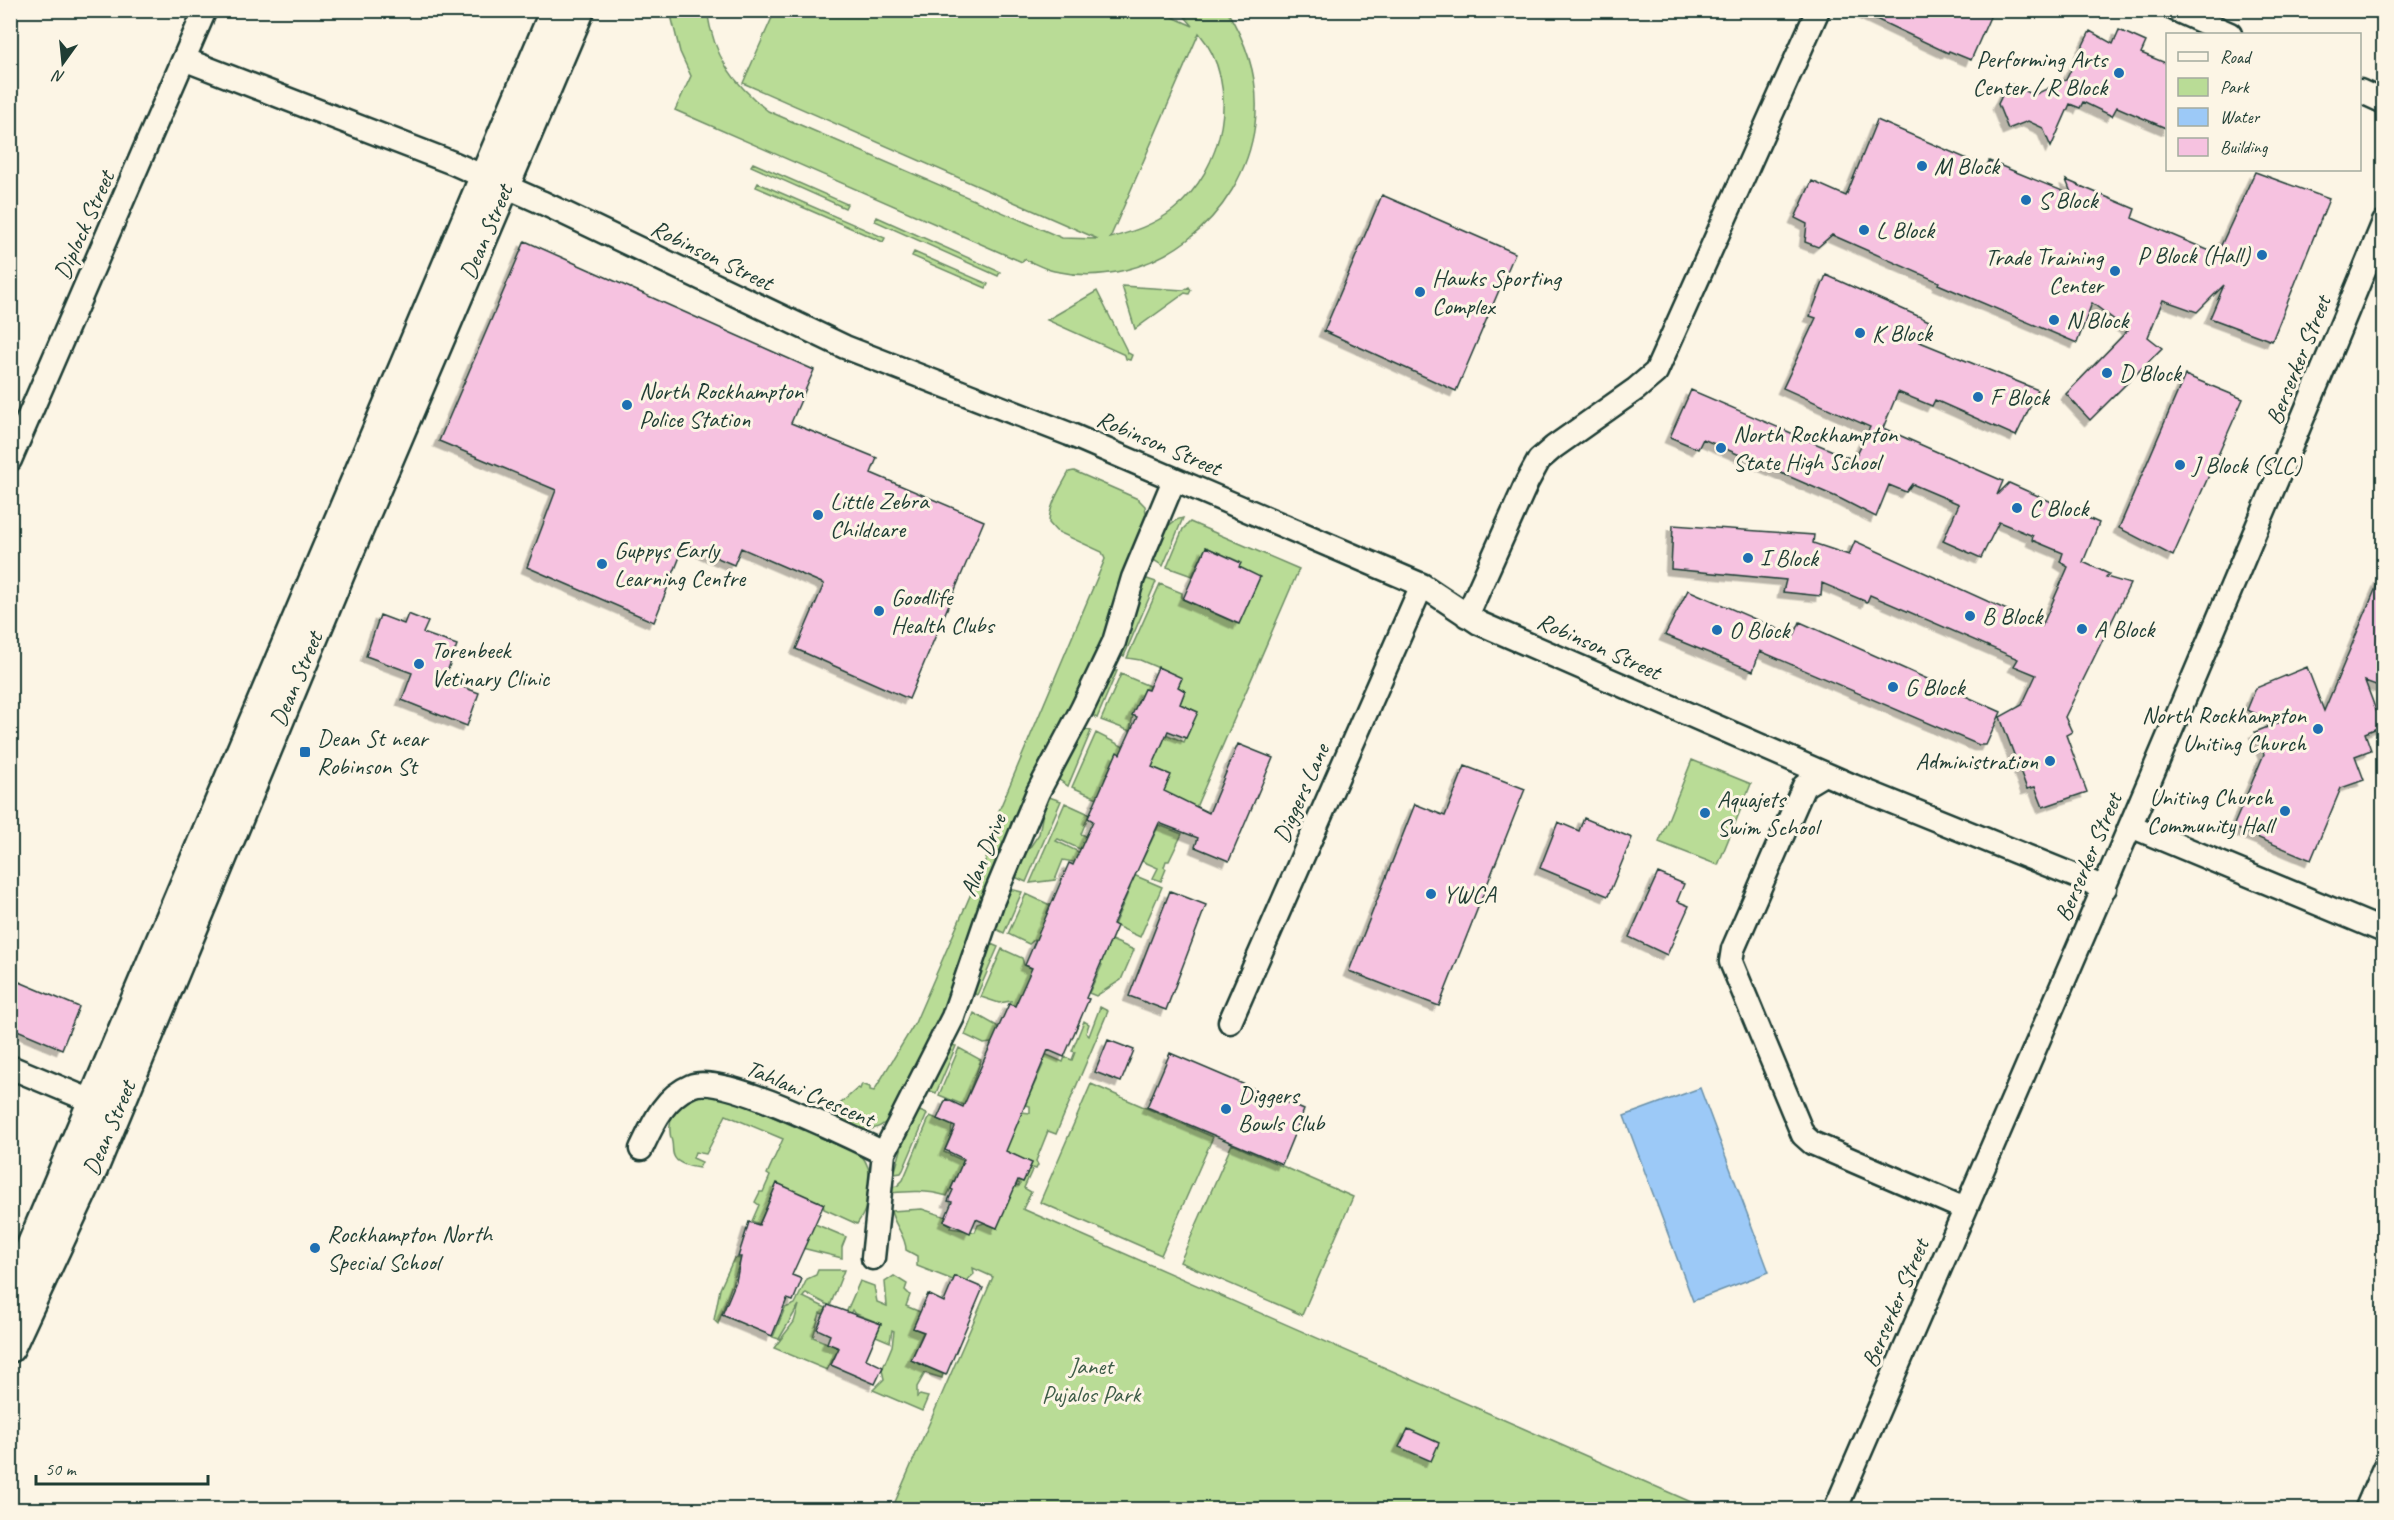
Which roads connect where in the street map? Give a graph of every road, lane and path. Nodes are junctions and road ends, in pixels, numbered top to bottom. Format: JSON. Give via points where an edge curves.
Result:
{"nodes":[{"id":1,"x":205,"y":10,"type":"edge"},
{"id":2,"x":555,"y":10,"type":"edge"},
{"id":3,"x":580,"y":10,"type":"edge"},
{"id":4,"x":1818,"y":10,"type":"edge"},
{"id":5,"x":2176,"y":10,"type":"edge"},
{"id":6,"x":2228,"y":33,"type":"edge"},
{"id":7,"x":186,"y":60,"type":"junction"},
{"id":8,"x":2361,"y":92,"type":"edge"},
{"id":9,"x":2384,"y":102,"type":"edge"},
{"id":10,"x":495,"y":182,"type":"junction"},
{"id":11,"x":2384,"y":222,"type":"edge"},
{"id":12,"x":10,"y":460,"type":"edge"},
{"id":13,"x":1174,"y":480,"type":"junction"},
{"id":14,"x":1422,"y":585,"type":"junction"},
{"id":15,"x":1467,"y":616,"type":"junction"},
{"id":16,"x":1824,"y":774,"type":"junction"},
{"id":17,"x":2131,"y":826,"type":"junction"},
{"id":18,"x":2105,"y":888,"type":"junction"},
{"id":19,"x":2384,"y":931,"type":"edge"},
{"id":20,"x":1230,"y":1022,"type":"dead end"},
{"id":21,"x":10,"y":1067,"type":"edge"},
{"id":22,"x":105,"y":1107,"type":"junction"},
{"id":23,"x":641,"y":1149,"type":"dead end"},
{"id":24,"x":884,"y":1152,"type":"junction"},
{"id":25,"x":1965,"y":1209,"type":"junction"},
{"id":26,"x":873,"y":1258,"type":"dead end"},
{"id":27,"x":10,"y":1296,"type":"edge"},
{"id":28,"x":10,"y":1348,"type":"edge"},
{"id":29,"x":2384,"y":1468,"type":"edge"},
{"id":30,"x":1835,"y":1509,"type":"edge"},
{"id":31,"x":2366,"y":1509,"type":"edge"}],
"edges":[{"from":1,"to":7,"type":"street","name":"Diplock Street"},
{"from":2,"to":10,"type":"main road","name":"Dean Street"},
{"from":3,"to":10,"type":"main road","name":"Dean Street"},
{"from":4,"to":15,"type":"street","via":[[1656,372],[1539,460]]},
{"from":5,"to":6,"type":"street"},
{"from":7,"to":10,"type":"street","name":"Robinson Street"},
{"from":7,"to":12,"type":"street","name":"Diplock Street"},
{"from":8,"to":9,"type":"street"},
{"from":10,"to":13,"type":"street","name":"Robinson Street","via":[[845,347],[1069,434]]},
{"from":10,"to":22,"type":"main road","name":"Dean Street","via":[[342,569]]},
{"from":11,"to":17,"type":"street","name":"Berserker Street"},
{"from":13,"to":14,"type":"street","name":"Robinson Street"},
{"from":13,"to":24,"type":"street","name":"Alan Drive","via":[[1133,578],[1114,642],[1038,792],[996,892],[953,1017]]},
{"from":14,"to":15,"type":"street","name":"Robinson Street"},
{"from":14,"to":20,"type":"street","name":"Diggers Lane"},
{"from":15,"to":16,"type":"street","name":"Robinson Street"},
{"from":16,"to":18,"type":"street","name":"Robinson Street"},
{"from":16,"to":25,"type":"street","via":[[1804,786],[1733,949],[1731,962],[1803,1135],[1812,1143]]},
{"from":17,"to":18,"type":"street","name":"Berserker Street"},
{"from":17,"to":19,"type":"street"},
{"from":18,"to":25,"type":"street","name":"Berserker Street"},
{"from":21,"to":22,"type":"street"},
{"from":22,"to":27,"type":"main road","name":"Dean Street"},
{"from":22,"to":28,"type":"main road","name":"Dean Street","via":[[94,1167]]},
{"from":23,"to":24,"type":"street","name":"Tahlani Crescent","via":[[656,1118],[672,1098],[694,1084],[712,1084],[739,1089]]},
{"from":24,"to":26,"type":"street","name":"Alan Drive"},
{"from":25,"to":30,"type":"street","name":"Berserker Street"},
{"from":29,"to":31,"type":"street"}]}
